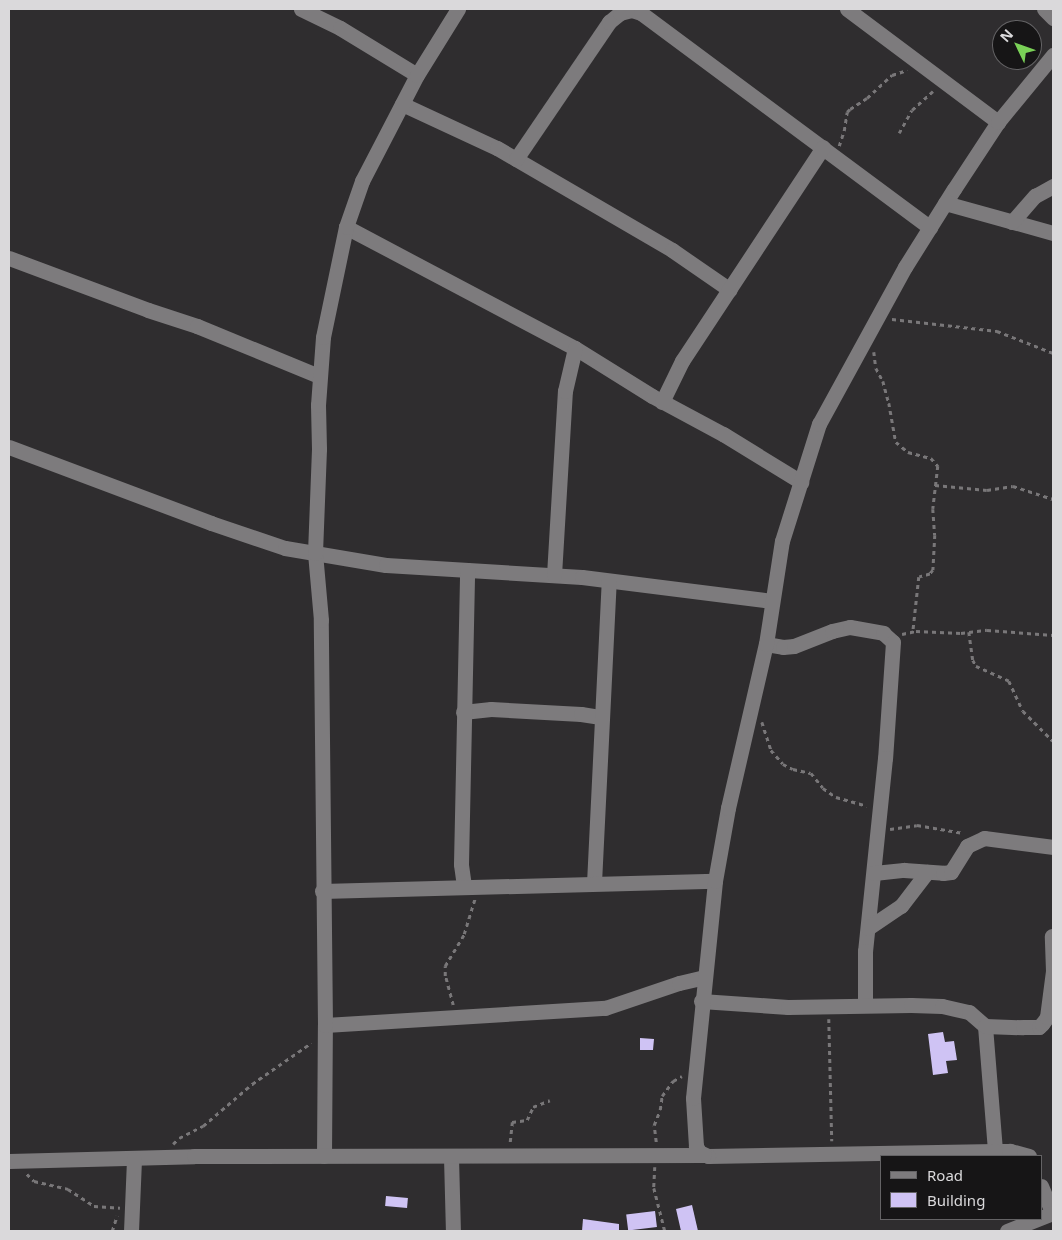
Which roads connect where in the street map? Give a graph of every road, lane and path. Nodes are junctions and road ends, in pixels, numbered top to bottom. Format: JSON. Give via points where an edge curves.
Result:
{"nodes":[{"id":1,"x":302,"y":9,"type":"edge"},
{"id":2,"x":458,"y":9,"type":"edge"},
{"id":3,"x":847,"y":9,"type":"edge"},
{"id":4,"x":1044,"y":9,"type":"edge"},
{"id":5,"x":639,"y":10,"type":"edge"},
{"id":6,"x":1053,"y":18,"type":"edge"},
{"id":7,"x":1053,"y":55,"type":"edge"},
{"id":8,"x":919,"y":64,"type":"junction"},
{"id":9,"x":417,"y":76,"type":"junction"},
{"id":10,"x":944,"y":82,"type":"junction"},
{"id":11,"x":402,"y":104,"type":"junction"},
{"id":12,"x":998,"y":122,"type":"junction"},
{"id":13,"x":899,"y":133,"type":"dead end"},
{"id":14,"x":828,"y":151,"type":"junction"},
{"id":15,"x":516,"y":159,"type":"junction"},
{"id":16,"x":1053,"y":186,"type":"edge"},
{"id":17,"x":945,"y":203,"type":"junction"},
{"id":18,"x":1012,"y":222,"type":"junction"},
{"id":19,"x":346,"y":226,"type":"junction"},
{"id":20,"x":930,"y":228,"type":"junction"},
{"id":21,"x":1053,"y":233,"type":"edge"},
{"id":22,"x":9,"y":258,"type":"edge"},
{"id":23,"x":730,"y":290,"type":"junction"},
{"id":24,"x":876,"y":318,"type":"junction"},
{"id":25,"x":575,"y":348,"type":"junction"},
{"id":26,"x":875,"y":348,"type":"dead end"},
{"id":27,"x":1053,"y":353,"type":"edge"},
{"id":28,"x":319,"y":376,"type":"junction"},
{"id":29,"x":662,"y":402,"type":"junction"},
{"id":30,"x":9,"y":447,"type":"edge"},
{"id":31,"x":801,"y":482,"type":"junction"},
{"id":32,"x":936,"y":485,"type":"junction"},
{"id":33,"x":1053,"y":499,"type":"edge"},
{"id":34,"x":315,"y":553,"type":"junction"},
{"id":35,"x":466,"y":570,"type":"junction"},
{"id":36,"x":554,"y":576,"type":"junction"},
{"id":37,"x":609,"y":581,"type":"junction"},
{"id":38,"x":772,"y":601,"type":"junction"},
{"id":39,"x":913,"y":632,"type":"junction"},
{"id":40,"x":969,"y":632,"type":"junction"},
{"id":41,"x":1053,"y":635,"type":"edge"},
{"id":42,"x":891,"y":639,"type":"junction"},
{"id":43,"x":766,"y":644,"type":"junction"},
{"id":44,"x":752,"y":704,"type":"junction"},
{"id":45,"x":463,"y":712,"type":"junction"},
{"id":46,"x":601,"y":717,"type":"junction"},
{"id":47,"x":1053,"y":741,"type":"edge"},
{"id":48,"x":879,"y":815,"type":"junction"},
{"id":49,"x":984,"y":838,"type":"junction"},
{"id":50,"x":1053,"y":848,"type":"edge"},
{"id":51,"x":927,"y":872,"type":"junction"},
{"id":52,"x":874,"y":873,"type":"junction"},
{"id":53,"x":715,"y":881,"type":"junction"},
{"id":54,"x":594,"y":883,"type":"junction"},
{"id":55,"x":471,"y":886,"type":"junction"},
{"id":56,"x":322,"y":891,"type":"junction"},
{"id":57,"x":868,"y":928,"type":"junction"},
{"id":58,"x":1052,"y":936,"type":"dead end"},
{"id":59,"x":704,"y":977,"type":"junction"},
{"id":60,"x":701,"y":1001,"type":"junction"},
{"id":61,"x":865,"y":1004,"type":"junction"},
{"id":62,"x":828,"y":1005,"type":"junction"},
{"id":63,"x":456,"y":1018,"type":"junction"},
{"id":64,"x":985,"y":1026,"type":"junction"},
{"id":65,"x":325,"y":1028,"type":"junction"},
{"id":66,"x":695,"y":1077,"type":"junction"},
{"id":67,"x":550,"y":1100,"type":"dead end"},
{"id":68,"x":995,"y":1151,"type":"junction"},
{"id":69,"x":833,"y":1153,"type":"junction"},
{"id":70,"x":704,"y":1155,"type":"junction"},
{"id":71,"x":1025,"y":1155,"type":"edge"},
{"id":72,"x":324,"y":1156,"type":"junction"},
{"id":73,"x":511,"y":1156,"type":"junction"},
{"id":74,"x":656,"y":1156,"type":"junction"},
{"id":75,"x":452,"y":1157,"type":"junction"},
{"id":76,"x":164,"y":1158,"type":"junction"},
{"id":77,"x":134,"y":1159,"type":"junction"},
{"id":78,"x":15,"y":1161,"type":"edge"},
{"id":79,"x":1042,"y":1188,"type":"edge"},
{"id":80,"x":124,"y":1207,"type":"dead end"},
{"id":81,"x":1053,"y":1214,"type":"edge"},
{"id":82,"x":1037,"y":1220,"type":"edge"},
{"id":83,"x":131,"y":1231,"type":"edge"},
{"id":84,"x":453,"y":1231,"type":"edge"},
{"id":85,"x":665,"y":1231,"type":"edge"},
{"id":86,"x":1007,"y":1231,"type":"edge"}],
"edges":[{"from":1,"to":9,"type":"street","via":[[340,28]]},
{"from":2,"to":9,"type":"street"},
{"from":3,"to":8,"type":"street"},
{"from":4,"to":6,"type":"street"},
{"from":5,"to":14,"type":"street"},
{"from":5,"to":15,"type":"street","via":[[614,16]]},
{"from":7,"to":12,"type":"street"},
{"from":8,"to":10,"type":"street"},
{"from":8,"to":14,"type":"path","via":[[892,75],[850,109],[842,142]]},
{"from":9,"to":11,"type":"street"},
{"from":10,"to":12,"type":"street"},
{"from":10,"to":13,"type":"path","via":[[912,110]]},
{"from":11,"to":15,"type":"street"},
{"from":11,"to":19,"type":"street","via":[[362,181]]},
{"from":12,"to":17,"type":"street"},
{"from":14,"to":20,"type":"street"},
{"from":14,"to":23,"type":"street"},
{"from":15,"to":23,"type":"street","via":[[672,250]]},
{"from":16,"to":18,"type":"street","via":[[1035,196]]},
{"from":17,"to":18,"type":"street"},
{"from":17,"to":20,"type":"street"},
{"from":18,"to":21,"type":"street"},
{"from":19,"to":25,"type":"street"},
{"from":19,"to":28,"type":"street","via":[[329,303]]},
{"from":20,"to":24,"type":"street"},
{"from":22,"to":28,"type":"street","via":[[197,326]]},
{"from":23,"to":29,"type":"street","via":[[682,361]]},
{"from":24,"to":27,"type":"path","via":[[997,331]]},
{"from":24,"to":31,"type":"street","via":[[818,424]]},
{"from":25,"to":29,"type":"street"},
{"from":25,"to":36,"type":"street","via":[[565,391]]},
{"from":26,"to":32,"type":"path","via":[[876,368],[885,387],[896,442],[908,452],[931,458],[938,466]]},
{"from":28,"to":34,"type":"street"},
{"from":29,"to":31,"type":"street","via":[[723,434]]},
{"from":30,"to":34,"type":"street","via":[[211,523],[285,548]]},
{"from":31,"to":38,"type":"street","via":[[782,541]]},
{"from":32,"to":33,"type":"path","via":[[987,490],[1013,486]]},
{"from":32,"to":39,"type":"path","via":[[933,570],[918,577]]},
{"from":34,"to":35,"type":"street","via":[[386,564]]},
{"from":34,"to":56,"type":"street","via":[[320,620]]},
{"from":35,"to":36,"type":"street"},
{"from":35,"to":45,"type":"street"},
{"from":36,"to":37,"type":"street"},
{"from":37,"to":38,"type":"street"},
{"from":37,"to":46,"type":"street"},
{"from":38,"to":43,"type":"street"},
{"from":39,"to":40,"type":"path"},
{"from":39,"to":42,"type":"path"},
{"from":40,"to":41,"type":"path","via":[[987,630]]},
{"from":40,"to":47,"type":"path","via":[[976,666],[1009,681],[1023,712]]},
{"from":42,"to":43,"type":"street","via":[[883,634],[850,627],[838,628],[794,646]]},
{"from":42,"to":48,"type":"street","via":[[892,668]]},
{"from":43,"to":44,"type":"street"},
{"from":44,"to":48,"type":"path","via":[[771,750],[783,764],[811,773],[823,788],[836,797]]},
{"from":44,"to":53,"type":"street"},
{"from":45,"to":46,"type":"street","via":[[491,709]]},
{"from":45,"to":55,"type":"street","via":[[461,864]]},
{"from":46,"to":54,"type":"street"},
{"from":48,"to":49,"type":"path","via":[[889,828],[917,825],[972,833]]},
{"from":48,"to":52,"type":"street"},
{"from":49,"to":50,"type":"street"},
{"from":49,"to":51,"type":"street","via":[[967,846],[951,872]]},
{"from":51,"to":52,"type":"street"},
{"from":51,"to":57,"type":"street","via":[[900,906]]},
{"from":52,"to":57,"type":"street"},
{"from":53,"to":54,"type":"street"},
{"from":53,"to":59,"type":"street"},
{"from":54,"to":55,"type":"street"},
{"from":55,"to":56,"type":"street"},
{"from":55,"to":63,"type":"path","via":[[464,934],[445,966]]},
{"from":56,"to":65,"type":"street"},
{"from":57,"to":61,"type":"street"},
{"from":58,"to":64,"type":"street","via":[[1053,971],[1047,1017],[1042,1024],[1031,1027]]},
{"from":59,"to":60,"type":"street"},
{"from":59,"to":63,"type":"street","via":[[605,1008]]},
{"from":60,"to":62,"type":"street","via":[[788,1007]]},
{"from":60,"to":66,"type":"street"},
{"from":61,"to":62,"type":"street"},
{"from":61,"to":64,"type":"street","via":[[942,1006],[965,1010]]},
{"from":62,"to":69,"type":"path"},
{"from":63,"to":65,"type":"street"},
{"from":64,"to":68,"type":"street"},
{"from":65,"to":72,"type":"street"},
{"from":65,"to":76,"type":"path","via":[[312,1043],[252,1084],[203,1126],[180,1138]]},
{"from":66,"to":70,"type":"street","via":[[693,1136]]},
{"from":66,"to":74,"type":"path","via":[[679,1076],[662,1096],[654,1125]]},
{"from":67,"to":73,"type":"path","via":[[533,1107],[530,1118],[510,1123]]},
{"from":68,"to":69,"type":"street"},
{"from":68,"to":71,"type":"street"},
{"from":69,"to":70,"type":"street"},
{"from":70,"to":74,"type":"street"},
{"from":72,"to":75,"type":"street"},
{"from":72,"to":76,"type":"street"},
{"from":73,"to":74,"type":"street"},
{"from":73,"to":75,"type":"street"},
{"from":74,"to":85,"type":"path","via":[[654,1188]]},
{"from":75,"to":84,"type":"street"},
{"from":76,"to":77,"type":"street"},
{"from":77,"to":78,"type":"street"},
{"from":77,"to":83,"type":"street"},
{"from":78,"to":80,"type":"path","via":[[34,1181],[68,1189],[94,1206],[107,1209]]},
{"from":79,"to":81,"type":"street"},
{"from":82,"to":86,"type":"street"}]}
